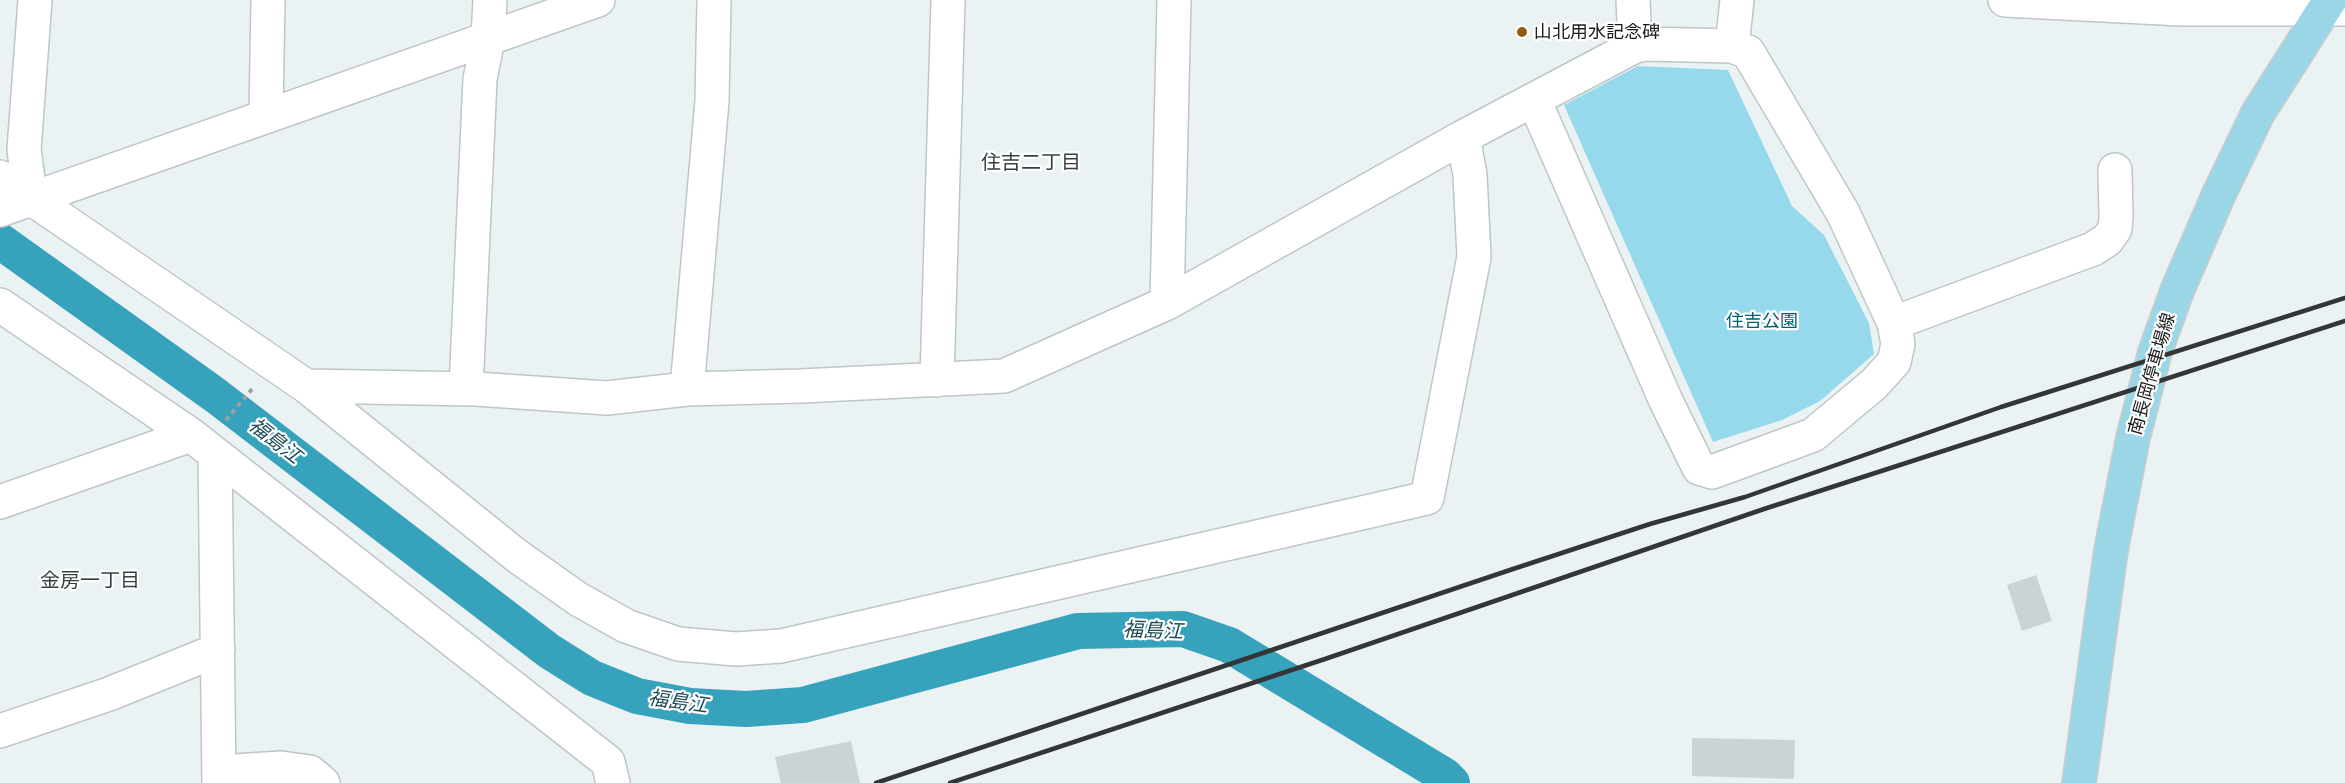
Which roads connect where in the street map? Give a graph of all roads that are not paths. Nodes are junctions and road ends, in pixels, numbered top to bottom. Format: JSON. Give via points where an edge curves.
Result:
{"nodes":[{"id":1,"x":35,"y":0,"type":"edge"},
{"id":2,"x":268,"y":0,"type":"edge"},
{"id":3,"x":490,"y":0,"type":"edge"},
{"id":4,"x":598,"y":0,"type":"edge"},
{"id":5,"x":714,"y":0,"type":"edge"},
{"id":6,"x":948,"y":0,"type":"edge"},
{"id":7,"x":1174,"y":0,"type":"edge"},
{"id":8,"x":1633,"y":0,"type":"edge"},
{"id":9,"x":1737,"y":0,"type":"edge"},
{"id":10,"x":2005,"y":0,"type":"edge"},
{"id":11,"x":2181,"y":4,"type":"edge"},
{"id":12,"x":2333,"y":6,"type":"edge"},
{"id":13,"x":488,"y":39,"type":"junction"},
{"id":14,"x":1635,"y":46,"type":"junction"},
{"id":15,"x":1732,"y":46,"type":"junction"},
{"id":16,"x":1534,"y":100,"type":"junction"},
{"id":17,"x":266,"y":115,"type":"junction"},
{"id":18,"x":1463,"y":137,"type":"junction"},
{"id":19,"x":2115,"y":170,"type":"dead end"},
{"id":20,"x":10,"y":199,"type":"edge"},
{"id":21,"x":1167,"y":303,"type":"junction"},
{"id":22,"x":0,"y":305,"type":"edge"},
{"id":23,"x":1894,"y":323,"type":"junction"},
{"id":24,"x":937,"y":380,"type":"junction"},
{"id":25,"x":306,"y":386,"type":"junction"},
{"id":26,"x":466,"y":389,"type":"junction"},
{"id":27,"x":687,"y":389,"type":"junction"},
{"id":28,"x":209,"y":438,"type":"junction"},
{"id":29,"x":0,"y":502,"type":"edge"},
{"id":30,"x":218,"y":650,"type":"junction"},
{"id":31,"x":0,"y":731,"type":"edge"},
{"id":32,"x":219,"y":778,"type":"edge"},
{"id":33,"x":323,"y":783,"type":"edge"},
{"id":34,"x":613,"y":783,"type":"edge"},
{"id":35,"x":2079,"y":783,"type":"edge"}],
"edges":[{"from":1,"to":20,"type":"street","via":[[24,150]]},
{"from":2,"to":17,"type":"street"},
{"from":3,"to":13,"type":"street"},
{"from":4,"to":13,"type":"street"},
{"from":5,"to":27,"type":"street","via":[[712,101]]},
{"from":6,"to":24,"type":"street"},
{"from":7,"to":21,"type":"street"},
{"from":8,"to":14,"type":"street"},
{"from":9,"to":15,"type":"street"},
{"from":10,"to":11,"type":"street"},
{"from":11,"to":12,"type":"street"},
{"from":12,"to":35,"type":"main road","name":"南長岡停車場線","via":[[2253,123],[2177,291],[2155,352],[2110,550]]},
{"from":13,"to":17,"type":"street"},
{"from":13,"to":26,"type":"street","via":[[480,79]]},
{"from":14,"to":15,"type":"street"},
{"from":14,"to":16,"type":"street"},
{"from":15,"to":23,"type":"street","via":[[1748,52],[1837,202]]},
{"from":16,"to":18,"type":"street"},
{"from":16,"to":23,"type":"street","via":[[1699,468],[1712,472],[1813,435],[1894,362],[1898,344]]},
{"from":17,"to":20,"type":"street"},
{"from":18,"to":21,"type":"street"},
{"from":18,"to":25,"type":"street","via":[[1470,175],[1474,257],[1427,498],[781,646],[736,649],[678,644],[626,626],[578,599],[517,556]]},
{"from":19,"to":23,"type":"street","via":[[2115,229],[2107,240],[2093,249]]},
{"from":20,"to":25,"type":"street"},
{"from":21,"to":24,"type":"street","via":[[1004,376]]},
{"from":22,"to":28,"type":"street"},
{"from":24,"to":27,"type":"street"},
{"from":25,"to":26,"type":"street"},
{"from":26,"to":27,"type":"street","via":[[607,398]]},
{"from":28,"to":29,"type":"street"},
{"from":28,"to":30,"type":"street"},
{"from":28,"to":34,"type":"street","via":[[608,762]]},
{"from":30,"to":31,"type":"street","via":[[109,694]]},
{"from":30,"to":32,"type":"street"},
{"from":32,"to":33,"type":"street","via":[[281,768],[310,772]]}]}
